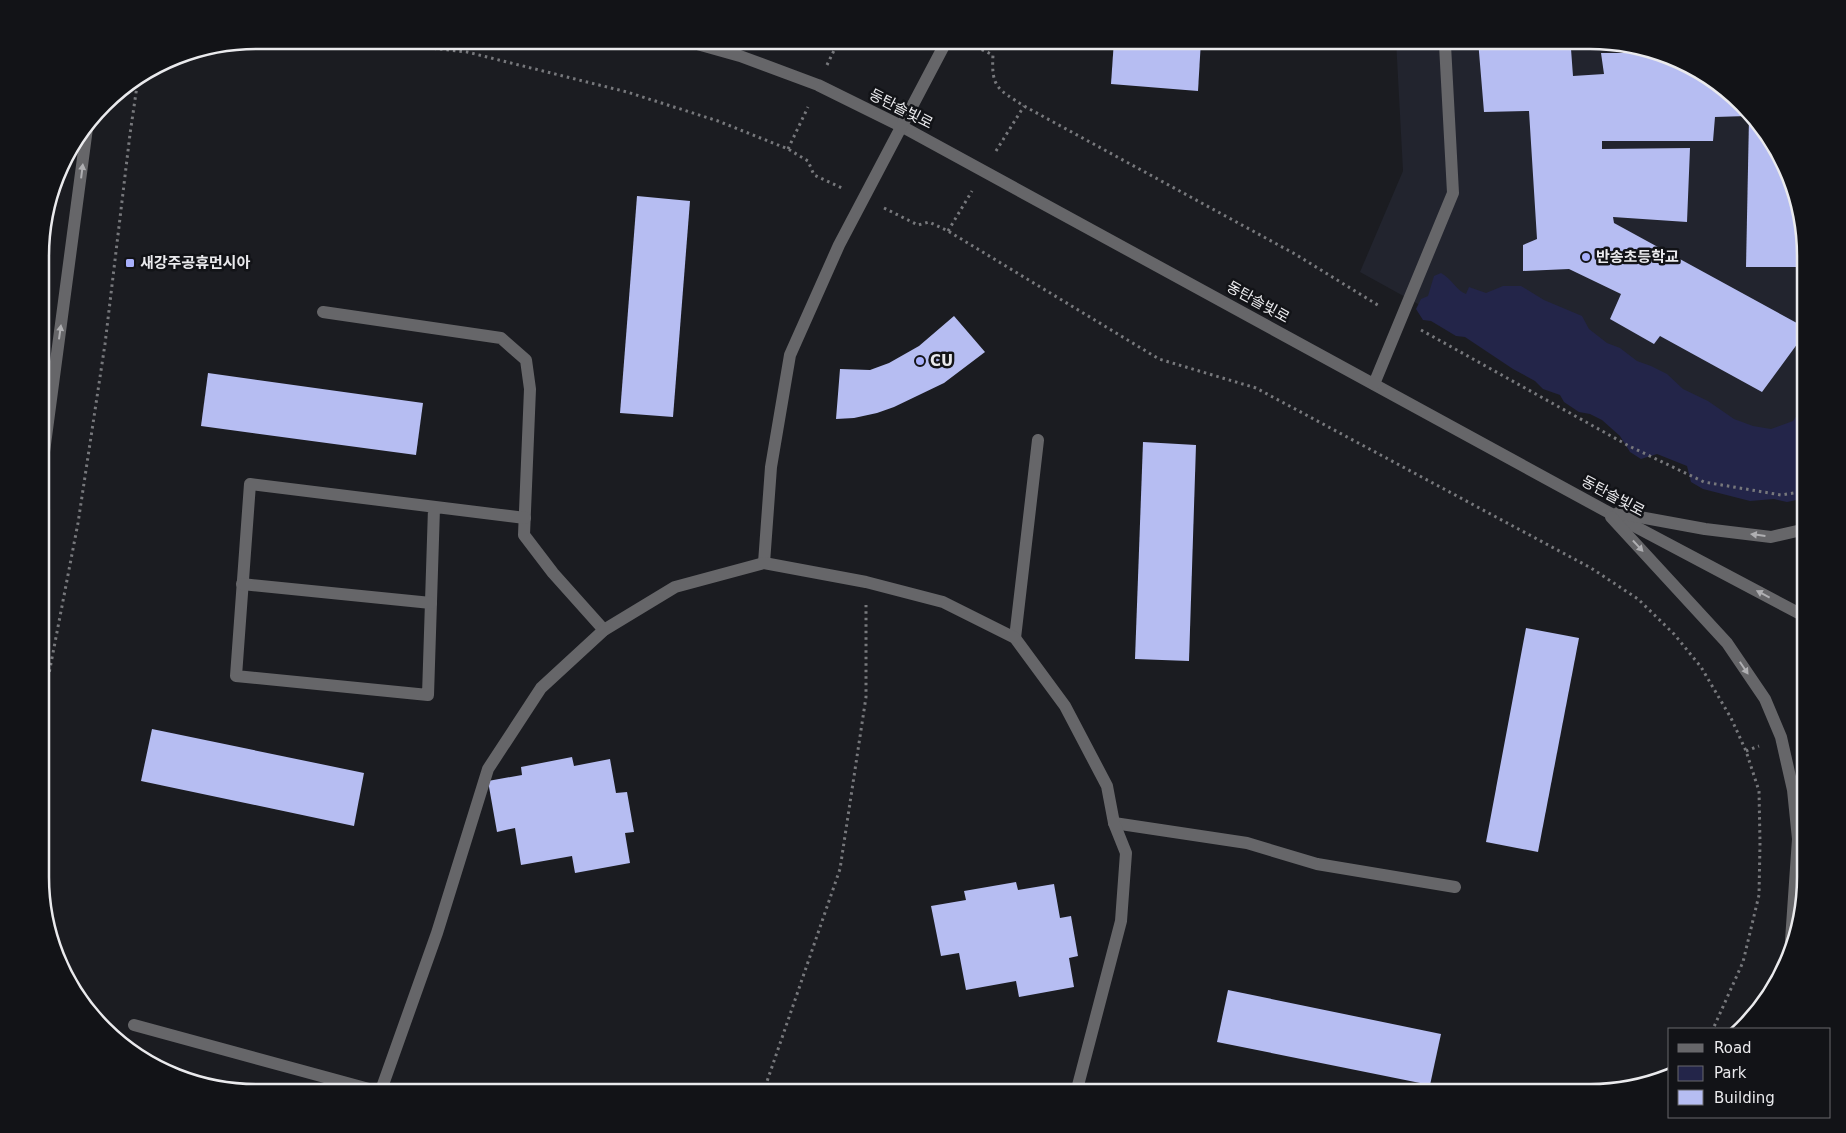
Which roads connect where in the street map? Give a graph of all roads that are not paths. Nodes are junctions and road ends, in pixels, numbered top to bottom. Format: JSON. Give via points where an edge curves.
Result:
{"nodes":[{"id":1,"x":716,"y":49,"type":"edge"},
{"id":2,"x":942,"y":49,"type":"edge"},
{"id":3,"x":1445,"y":49,"type":"edge"},
{"id":4,"x":902,"y":126,"type":"junction"},
{"id":5,"x":86,"y":139,"type":"edge"},
{"id":6,"x":323,"y":312,"type":"dead end"},
{"id":7,"x":1374,"y":384,"type":"junction"},
{"id":8,"x":49,"y":414,"type":"edge"},
{"id":9,"x":1038,"y":440,"type":"dead end"},
{"id":10,"x":434,"y":508,"type":"junction"},
{"id":11,"x":1604,"y":510,"type":"junction"},
{"id":12,"x":525,"y":518,"type":"junction"},
{"id":13,"x":1797,"y":531,"type":"edge"},
{"id":14,"x":764,"y":563,"type":"junction"},
{"id":15,"x":242,"y":584,"type":"junction"},
{"id":16,"x":431,"y":603,"type":"junction"},
{"id":17,"x":1797,"y":612,"type":"edge"},
{"id":18,"x":604,"y":630,"type":"junction"},
{"id":19,"x":1015,"y":638,"type":"junction"},
{"id":20,"x":1114,"y":823,"type":"junction"},
{"id":21,"x":1797,"y":829,"type":"edge"},
{"id":22,"x":1797,"y":854,"type":"edge"},
{"id":23,"x":1455,"y":886,"type":"dead end"},
{"id":24,"x":1792,"y":921,"type":"edge"},
{"id":25,"x":134,"y":1026,"type":"dead end"},
{"id":26,"x":350,"y":1084,"type":"edge"},
{"id":27,"x":383,"y":1084,"type":"edge"},
{"id":28,"x":1078,"y":1084,"type":"edge"}],
"edges":[{"from":1,"to":4,"type":"street","name":"동탄솔빛로","via":[[818,85]]},
{"from":2,"to":4,"type":"street"},
{"from":3,"to":7,"type":"street","via":[[1453,193]]},
{"from":4,"to":7,"type":"street","name":"동탄솔빛로"},
{"from":4,"to":14,"type":"street","via":[[838,245],[790,355],[771,467]]},
{"from":8,"to":5,"type":"street","one_way":true},
{"from":6,"to":12,"type":"street","via":[[501,338],[526,360],[530,389]]},
{"from":7,"to":11,"type":"street","name":"동탄솔빛로"},
{"from":9,"to":19,"type":"street"},
{"from":10,"to":12,"type":"street"},
{"from":10,"to":15,"type":"street","via":[[250,484]]},
{"from":10,"to":16,"type":"street"},
{"from":13,"to":11,"type":"street","one_way":true,"via":[[1771,537],[1705,529]]},
{"from":17,"to":11,"type":"street","name":"동탄솔빛로","one_way":true},
{"from":11,"to":21,"type":"street","one_way":true,"via":[[1728,643],[1765,699],[1783,746],[1793,790]]},
{"from":12,"to":18,"type":"street","via":[[524,535]]},
{"from":14,"to":18,"type":"street","via":[[675,587]]},
{"from":14,"to":19,"type":"street","via":[[866,582],[943,602]]},
{"from":15,"to":16,"type":"street"},
{"from":15,"to":16,"type":"street","via":[[236,676],[255,678],[428,695]]},
{"from":18,"to":27,"type":"street","via":[[542,688],[488,769],[436,933]]},
{"from":19,"to":20,"type":"street","via":[[1065,706],[1107,786]]},
{"from":20,"to":23,"type":"street","via":[[1247,843],[1317,864]]},
{"from":20,"to":28,"type":"street","via":[[1126,853],[1121,922]]},
{"from":22,"to":24,"type":"street","one_way":true},
{"from":25,"to":26,"type":"street"}]}
